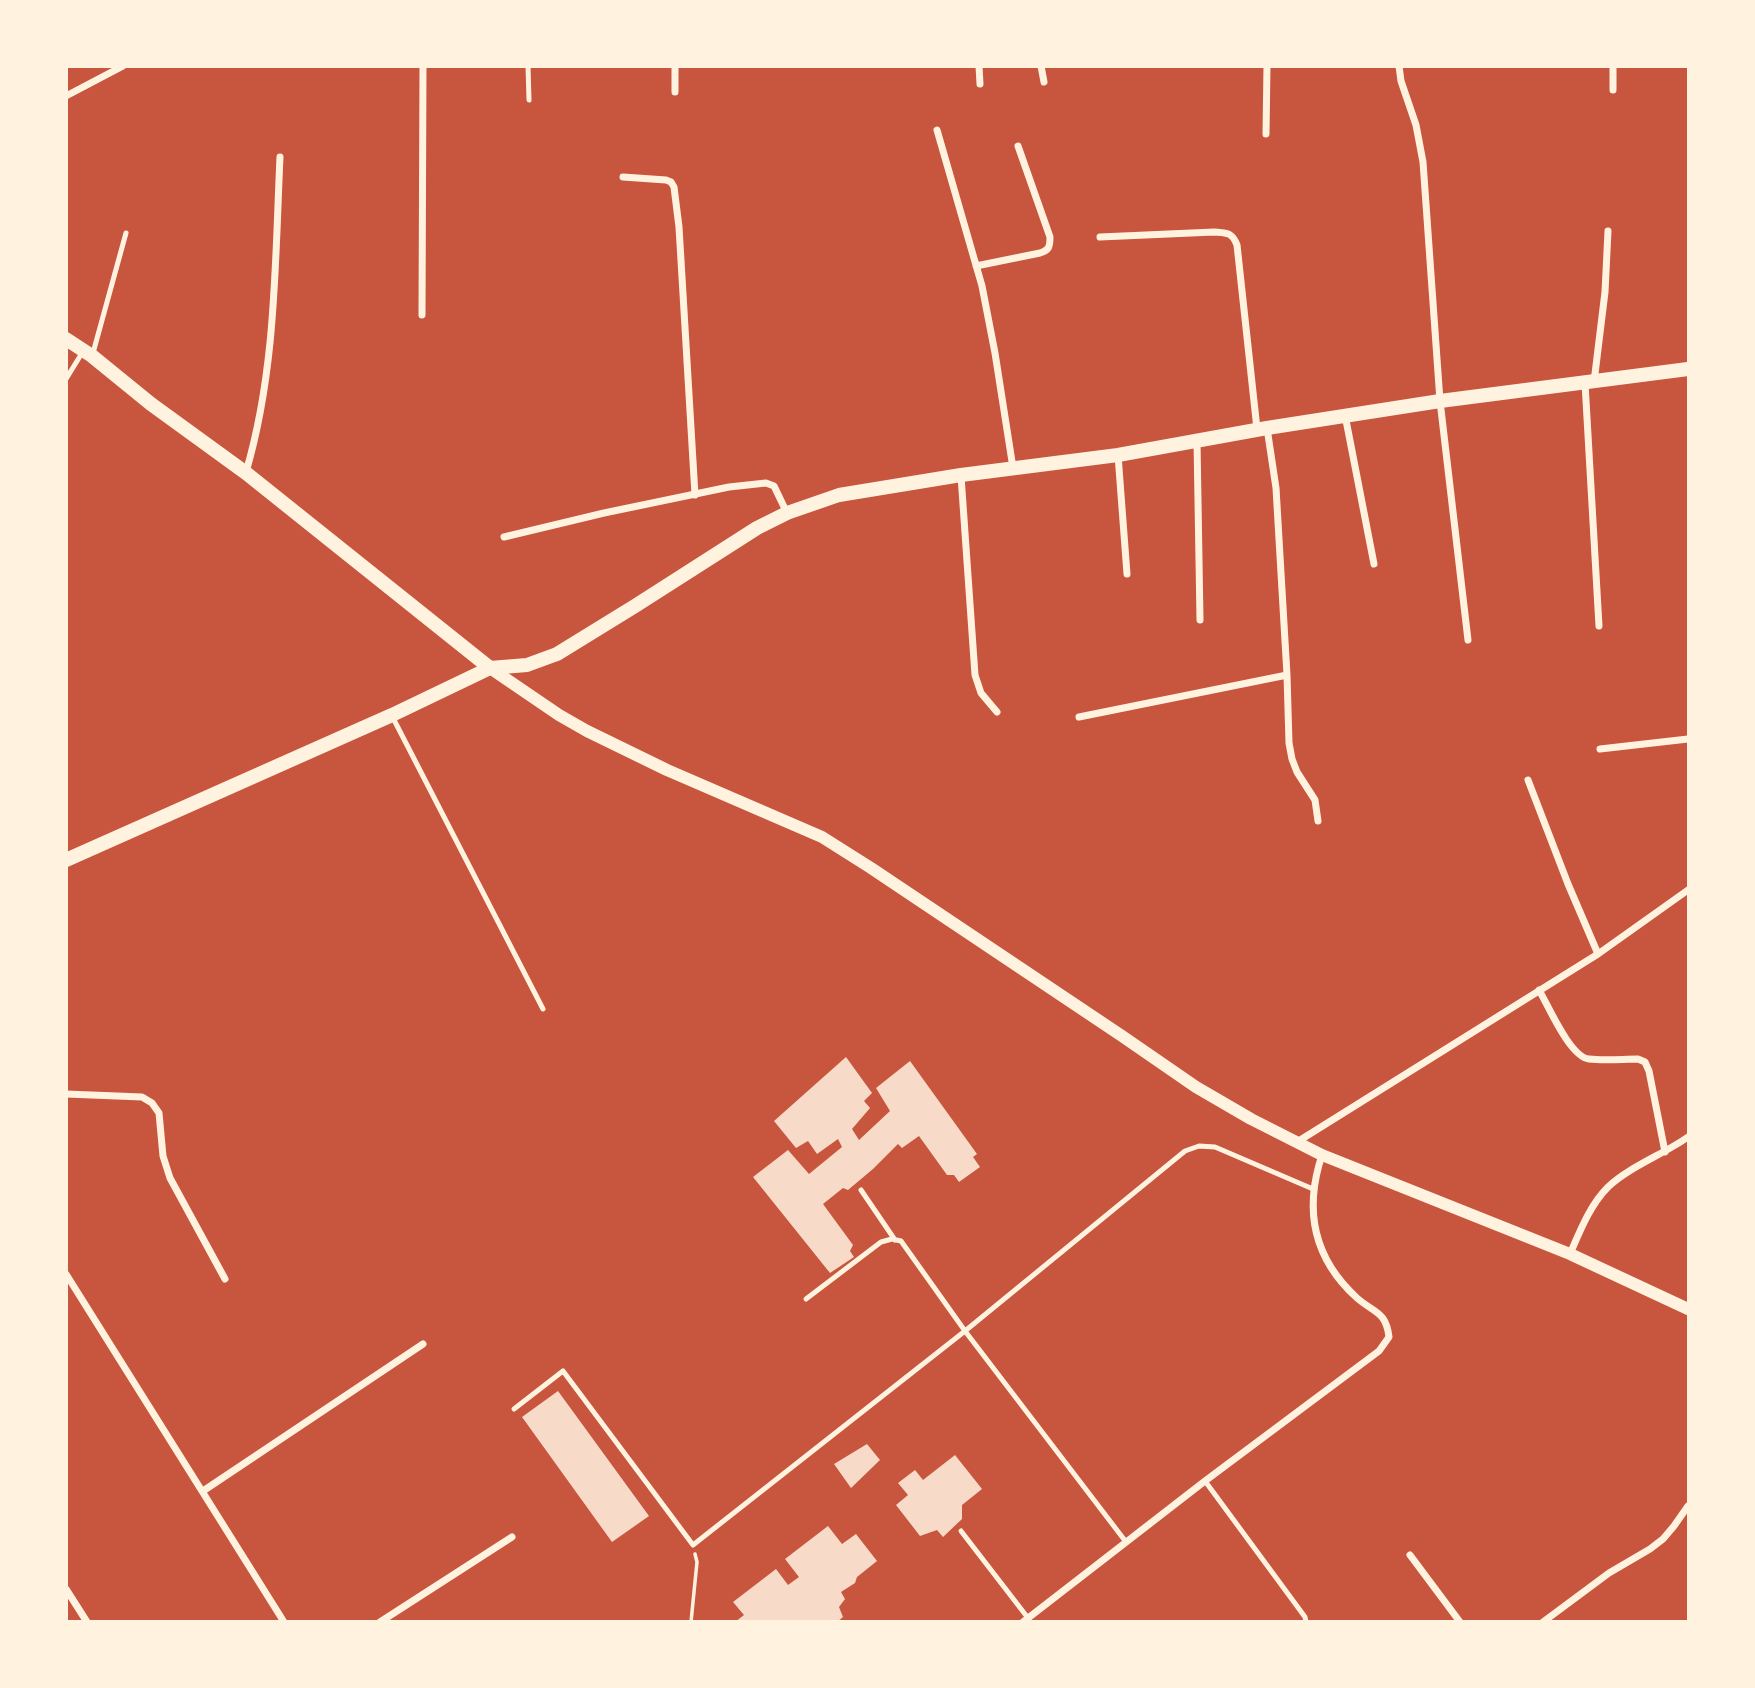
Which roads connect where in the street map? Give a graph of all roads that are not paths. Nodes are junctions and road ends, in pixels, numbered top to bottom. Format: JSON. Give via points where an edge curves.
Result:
{"nodes":[{"id":1,"x":123,"y":66,"type":"edge"},
{"id":2,"x":423,"y":66,"type":"edge"},
{"id":3,"x":528,"y":66,"type":"edge"},
{"id":4,"x":675,"y":66,"type":"edge"},
{"id":5,"x":979,"y":66,"type":"edge"},
{"id":6,"x":1041,"y":66,"type":"edge"},
{"id":7,"x":1267,"y":66,"type":"edge"},
{"id":8,"x":1399,"y":66,"type":"edge"},
{"id":9,"x":1613,"y":66,"type":"edge"},
{"id":10,"x":1044,"y":82,"type":"dead end"},
{"id":11,"x":980,"y":84,"type":"dead end"},
{"id":12,"x":1613,"y":90,"type":"dead end"},
{"id":13,"x":675,"y":92,"type":"dead end"},
{"id":14,"x":66,"y":96,"type":"edge"},
{"id":15,"x":529,"y":100,"type":"dead end"},
{"id":16,"x":937,"y":130,"type":"dead end"},
{"id":17,"x":1266,"y":134,"type":"dead end"},
{"id":18,"x":1018,"y":146,"type":"dead end"},
{"id":19,"x":280,"y":157,"type":"dead end"},
{"id":20,"x":623,"y":177,"type":"dead end"},
{"id":21,"x":1608,"y":231,"type":"dead end"},
{"id":22,"x":126,"y":233,"type":"dead end"},
{"id":23,"x":1100,"y":237,"type":"dead end"},
{"id":24,"x":976,"y":265,"type":"junction"},
{"id":25,"x":422,"y":315,"type":"dead end"},
{"id":26,"x":66,"y":339,"type":"edge"},
{"id":27,"x":88,"y":353,"type":"junction"},
{"id":28,"x":1689,"y":369,"type":"edge"},
{"id":29,"x":66,"y":379,"type":"edge"},
{"id":30,"x":1589,"y":382,"type":"junction"},
{"id":31,"x":1440,"y":401,"type":"junction"},
{"id":32,"x":1345,"y":415,"type":"junction"},
{"id":33,"x":1262,"y":429,"type":"junction"},
{"id":34,"x":1197,"y":441,"type":"junction"},
{"id":35,"x":1118,"y":454,"type":"junction"},
{"id":36,"x":1013,"y":468,"type":"junction"},
{"id":37,"x":246,"y":472,"type":"junction"},
{"id":38,"x":961,"y":475,"type":"junction"},
{"id":39,"x":695,"y":495,"type":"junction"},
{"id":40,"x":787,"y":513,"type":"junction"},
{"id":41,"x":504,"y":537,"type":"dead end"},
{"id":42,"x":1374,"y":564,"type":"dead end"},
{"id":43,"x":1127,"y":574,"type":"dead end"},
{"id":44,"x":1200,"y":620,"type":"dead end"},
{"id":45,"x":1599,"y":626,"type":"dead end"},
{"id":46,"x":1468,"y":640,"type":"dead end"},
{"id":47,"x":490,"y":668,"type":"junction"},
{"id":48,"x":1287,"y":675,"type":"junction"},
{"id":49,"x":997,"y":712,"type":"dead end"},
{"id":50,"x":392,"y":715,"type":"junction"},
{"id":51,"x":1079,"y":717,"type":"dead end"},
{"id":52,"x":1689,"y":738,"type":"edge"},
{"id":53,"x":1600,"y":749,"type":"dead end"},
{"id":54,"x":1528,"y":780,"type":"dead end"},
{"id":55,"x":1318,"y":821,"type":"dead end"},
{"id":56,"x":66,"y":860,"type":"edge"},
{"id":57,"x":1689,"y":890,"type":"edge"},
{"id":58,"x":1598,"y":954,"type":"junction"},
{"id":59,"x":1539,"y":990,"type":"junction"},
{"id":60,"x":542,"y":1009,"type":"dead end"},
{"id":61,"x":66,"y":1094,"type":"edge"},
{"id":62,"x":1689,"y":1137,"type":"edge"},
{"id":63,"x":1297,"y":1142,"type":"junction"},
{"id":64,"x":1665,"y":1152,"type":"junction"},
{"id":65,"x":1322,"y":1155,"type":"junction"},
{"id":66,"x":1313,"y":1189,"type":"junction"},
{"id":67,"x":861,"y":1190,"type":"dead end"},
{"id":68,"x":895,"y":1240,"type":"junction"},
{"id":69,"x":1570,"y":1254,"type":"junction"},
{"id":70,"x":66,"y":1274,"type":"edge"},
{"id":71,"x":225,"y":1279,"type":"dead end"},
{"id":72,"x":806,"y":1299,"type":"dead end"},
{"id":73,"x":1689,"y":1309,"type":"edge"},
{"id":74,"x":965,"y":1331,"type":"junction"},
{"id":75,"x":423,"y":1344,"type":"dead end"},
{"id":76,"x":514,"y":1409,"type":"dead end"},
{"id":77,"x":1205,"y":1481,"type":"junction"},
{"id":78,"x":202,"y":1491,"type":"junction"},
{"id":79,"x":1689,"y":1506,"type":"edge"},
{"id":80,"x":961,"y":1531,"type":"dead end"},
{"id":81,"x":512,"y":1537,"type":"dead end"},
{"id":82,"x":1126,"y":1542,"type":"junction"},
{"id":83,"x":1410,"y":1555,"type":"dead end"},
{"id":84,"x":66,"y":1589,"type":"edge"},
{"id":85,"x":1026,"y":1620,"type":"edge"},
{"id":86,"x":87,"y":1622,"type":"edge"},
{"id":87,"x":284,"y":1622,"type":"edge"},
{"id":88,"x":380,"y":1622,"type":"edge"},
{"id":89,"x":1306,"y":1622,"type":"edge"},
{"id":90,"x":1460,"y":1622,"type":"edge"},
{"id":91,"x":1543,"y":1622,"type":"edge"}],
"edges":[{"from":1,"to":14,"type":"street"},
{"from":2,"to":25,"type":"street"},
{"from":3,"to":15,"type":"lane"},
{"from":4,"to":13,"type":"street"},
{"from":5,"to":11,"type":"street"},
{"from":6,"to":10,"type":"street"},
{"from":7,"to":17,"type":"street"},
{"from":8,"to":31,"type":"street","via":[[1423,162]]},
{"from":9,"to":12,"type":"street"},
{"from":16,"to":24,"type":"street"},
{"from":18,"to":24,"type":"street","via":[[1051,237],[1050,246],[1040,253]]},
{"from":19,"to":37,"type":"street","via":[[269,356]]},
{"from":20,"to":39,"type":"street","via":[[666,180],[674,187]]},
{"from":21,"to":30,"type":"street","via":[[1605,292]]},
{"from":22,"to":27,"type":"lane"},
{"from":23,"to":33,"type":"street","via":[[1214,232],[1234,237]]},
{"from":24,"to":36,"type":"street"},
{"from":26,"to":27,"type":"main road"},
{"from":27,"to":29,"type":"lane"},
{"from":27,"to":37,"type":"main road"},
{"from":28,"to":30,"type":"main road"},
{"from":30,"to":31,"type":"main road"},
{"from":30,"to":45,"type":"street"},
{"from":31,"to":32,"type":"main road"},
{"from":31,"to":46,"type":"street"},
{"from":32,"to":33,"type":"main road"},
{"from":32,"to":42,"type":"street"},
{"from":33,"to":34,"type":"main road"},
{"from":33,"to":48,"type":"street","via":[[1276,488]]},
{"from":34,"to":35,"type":"main road"},
{"from":34,"to":44,"type":"street"},
{"from":35,"to":36,"type":"main road"},
{"from":35,"to":43,"type":"street"},
{"from":36,"to":38,"type":"main road"},
{"from":37,"to":47,"type":"main road"},
{"from":38,"to":40,"type":"main road","via":[[839,495]]},
{"from":38,"to":49,"type":"street","via":[[975,675],[981,693]]},
{"from":39,"to":40,"type":"street","via":[[766,483],[775,486]]},
{"from":39,"to":41,"type":"street"},
{"from":40,"to":47,"type":"main road","via":[[557,654],[527,665]]},
{"from":47,"to":50,"type":"main road"},
{"from":47,"to":63,"type":"street","via":[[587,731],[822,837],[1196,1087]]},
{"from":48,"to":51,"type":"street"},
{"from":48,"to":55,"type":"street","via":[[1292,759],[1315,800]]},
{"from":50,"to":56,"type":"main road"},
{"from":50,"to":60,"type":"lane"},
{"from":52,"to":53,"type":"street"},
{"from":54,"to":58,"type":"street"},
{"from":57,"to":58,"type":"street"},
{"from":58,"to":59,"type":"street"},
{"from":59,"to":63,"type":"street"},
{"from":59,"to":64,"type":"street","via":[[1577,1054],[1587,1059],[1645,1062]]},
{"from":61,"to":71,"type":"street","via":[[142,1097],[152,1103],[159,1114],[170,1178]]},
{"from":62,"to":64,"type":"street"},
{"from":63,"to":65,"type":"street"},
{"from":64,"to":69,"type":"street","via":[[1608,1187]]},
{"from":65,"to":66,"type":"street"},
{"from":65,"to":69,"type":"street"},
{"from":66,"to":74,"type":"lane","via":[[1215,1147],[1185,1151]]},
{"from":66,"to":77,"type":"street","via":[[1314,1225],[1325,1259],[1347,1289],[1387,1323],[1389,1337]]},
{"from":67,"to":68,"type":"lane"},
{"from":68,"to":72,"type":"lane","via":[[881,1242]]},
{"from":68,"to":74,"type":"lane","via":[[909,1251]]},
{"from":69,"to":73,"type":"street"},
{"from":70,"to":78,"type":"street"},
{"from":74,"to":76,"type":"lane","via":[[693,1545],[563,1371]]},
{"from":74,"to":82,"type":"lane"},
{"from":75,"to":78,"type":"street"},
{"from":77,"to":82,"type":"street"},
{"from":77,"to":89,"type":"lane"},
{"from":78,"to":87,"type":"street"},
{"from":79,"to":91,"type":"street","via":[[1657,1544]]},
{"from":80,"to":85,"type":"lane"},
{"from":81,"to":88,"type":"street"},
{"from":82,"to":85,"type":"street"},
{"from":83,"to":90,"type":"street"},
{"from":84,"to":86,"type":"street"}]}
